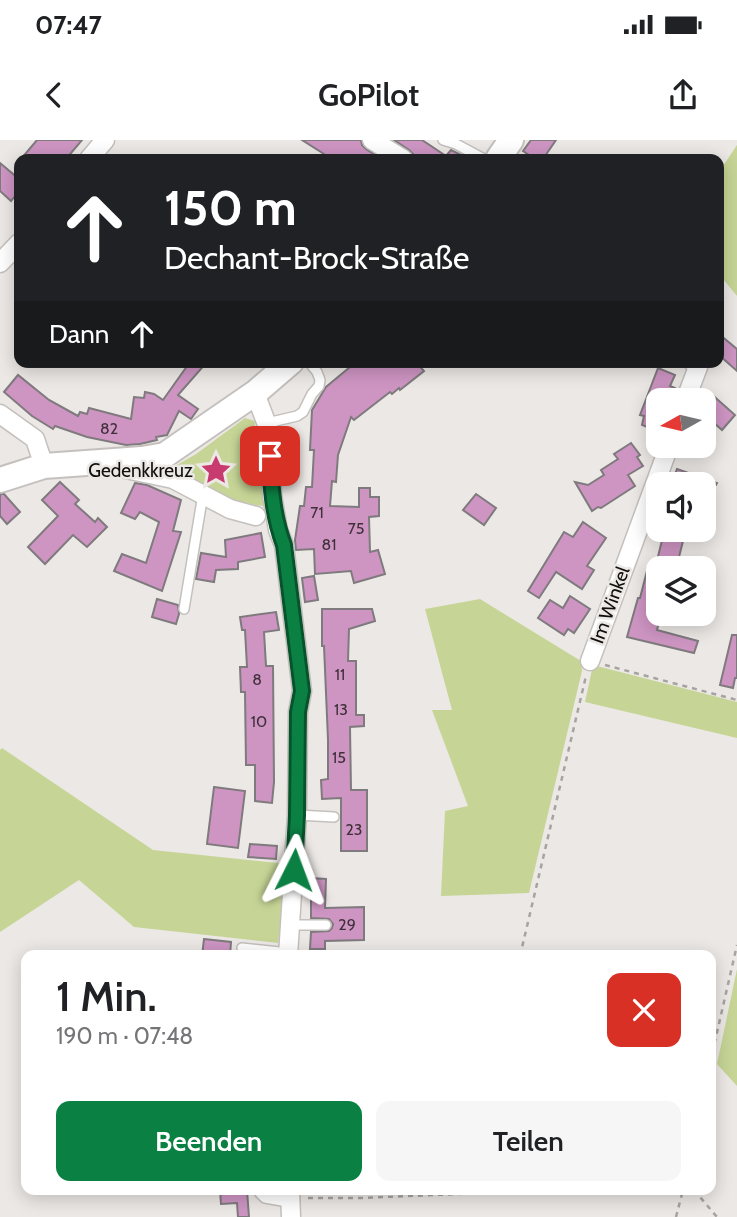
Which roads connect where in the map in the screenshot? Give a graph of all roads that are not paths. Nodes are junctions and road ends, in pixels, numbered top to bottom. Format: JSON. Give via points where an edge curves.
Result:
{"nodes":[{"id":1,"x":105,"y":140,"type":"edge"},
{"id":2,"x":372,"y":140,"type":"edge"},
{"id":3,"x":443,"y":140,"type":"edge"},
{"id":4,"x":93,"y":154,"type":"edge"},
{"id":5,"x":395,"y":154,"type":"edge"},
{"id":6,"x":475,"y":154,"type":"edge"},
{"id":7,"x":14,"y":248,"type":"edge"},
{"id":8,"x":0,"y":263,"type":"edge"},
{"id":9,"x":284,"y":368,"type":"edge"},
{"id":10,"x":314,"y":368,"type":"edge"},
{"id":11,"x":698,"y":368,"type":"edge"},
{"id":12,"x":690,"y":388,"type":"edge"},
{"id":13,"x":255,"y":393,"type":"junction"},
{"id":14,"x":0,"y":414,"type":"edge"},
{"id":15,"x":267,"y":423,"type":"junction"},
{"id":16,"x":665,"y":458,"type":"edge"},
{"id":17,"x":90,"y":462,"type":"junction"},
{"id":18,"x":44,"y":466,"type":"junction"},
{"id":19,"x":1,"y":480,"type":"edge"},
{"id":20,"x":203,"y":494,"type":"junction"},
{"id":21,"x":256,"y":516,"type":"dead end"},
{"id":22,"x":184,"y":609,"type":"dead end"},
{"id":23,"x":590,"y":661,"type":"road end"},
{"id":24,"x":297,"y":815,"type":"junction"},
{"id":25,"x":334,"y":817,"type":"dead end"},
{"id":26,"x":291,"y":925,"type":"junction"},
{"id":27,"x":326,"y":925,"type":"dead end"},
{"id":28,"x":242,"y":948,"type":"dead end"},
{"id":29,"x":257,"y":950,"type":"edge"},
{"id":30,"x":288,"y":950,"type":"edge"},
{"id":31,"x":290,"y":1195,"type":"edge"},
{"id":32,"x":291,"y":1217,"type":"edge"}],
"edges":[{"from":1,"to":4,"type":"street"},
{"from":2,"to":5,"type":"street"},
{"from":3,"to":6,"type":"lane"},
{"from":7,"to":8,"type":"street"},
{"from":9,"to":13,"type":"street"},
{"from":10,"to":15,"type":"lane","via":[[319,386],[303,412]]},
{"from":11,"to":12,"type":"street"},
{"from":13,"to":15,"type":"street"},
{"from":13,"to":17,"type":"street","via":[[165,455]]},
{"from":14,"to":18,"type":"street","via":[[36,439]]},
{"from":15,"to":24,"type":"street","via":[[272,495],[284,545],[302,691]]},
{"from":16,"to":23,"type":"street","name":"Im Winkel"},
{"from":17,"to":18,"type":"street"},
{"from":17,"to":20,"type":"street","via":[[173,478]]},
{"from":18,"to":19,"type":"street"},
{"from":20,"to":21,"type":"street","via":[[230,509]]},
{"from":20,"to":22,"type":"lane"},
{"from":24,"to":25,"type":"lane"},
{"from":24,"to":26,"type":"street"},
{"from":26,"to":27,"type":"lane"},
{"from":26,"to":30,"type":"street"},
{"from":28,"to":29,"type":"lane"},
{"from":31,"to":32,"type":"street"}]}
